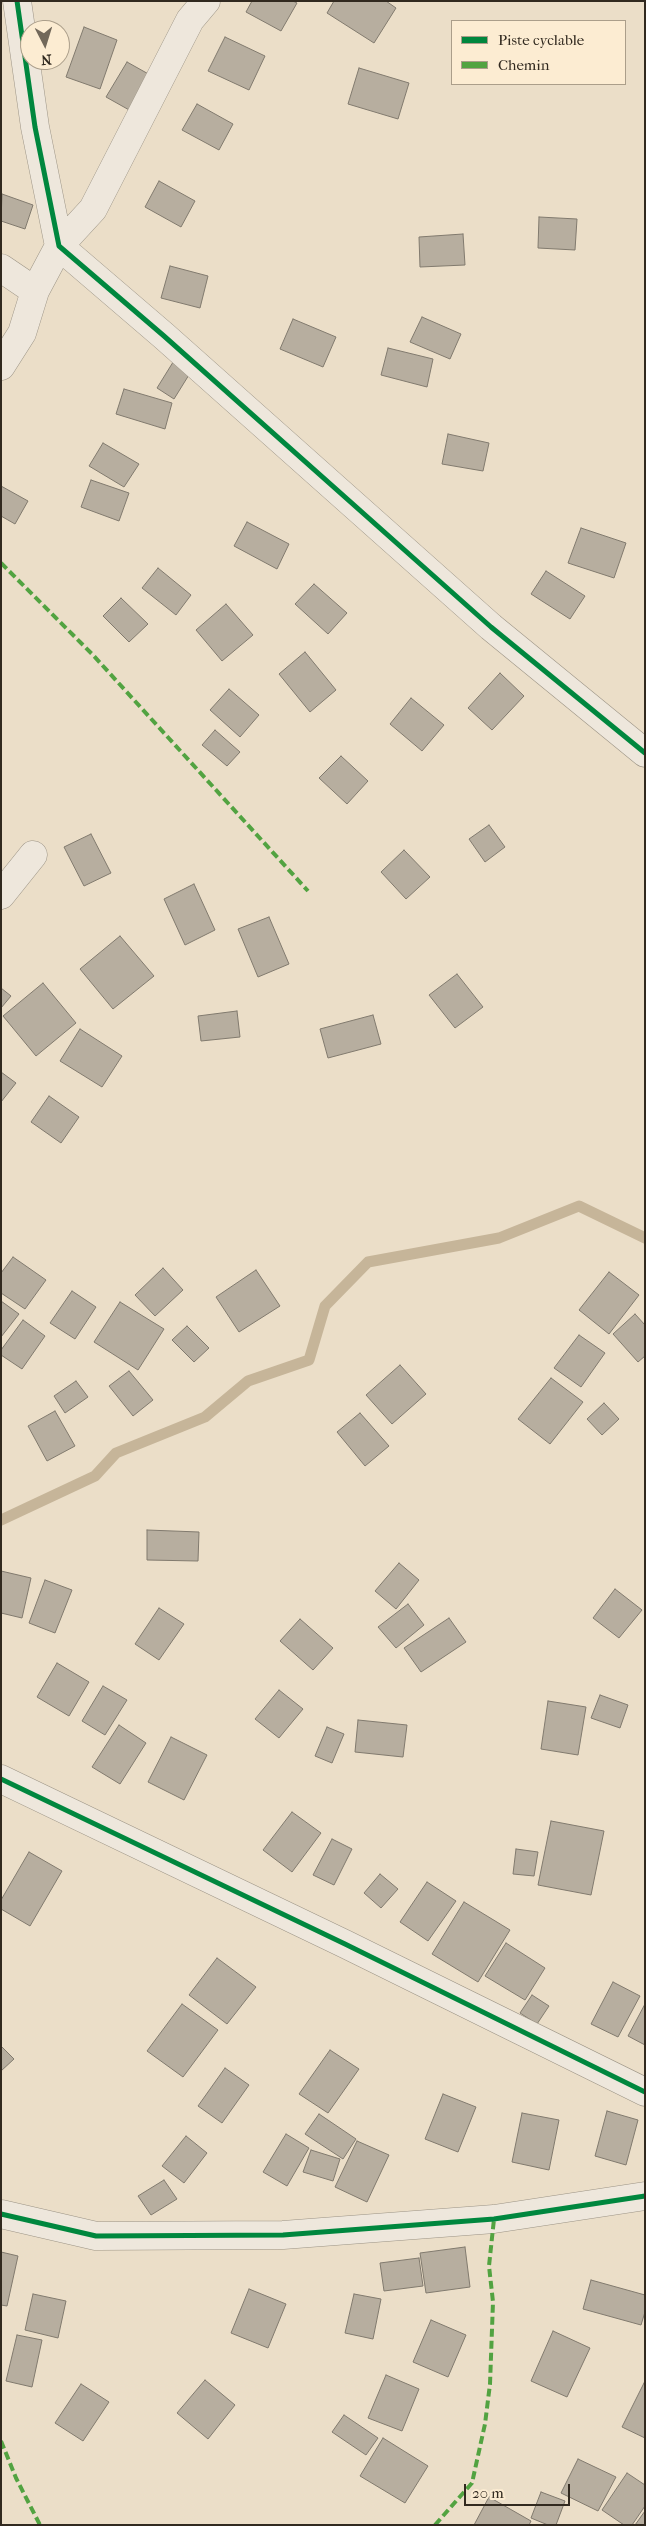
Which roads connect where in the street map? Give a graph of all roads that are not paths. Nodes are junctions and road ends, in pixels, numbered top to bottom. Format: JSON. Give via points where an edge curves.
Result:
{"nodes":[{"id":1,"x":17,"y":1,"type":"edge"},
{"id":2,"x":206,"y":1,"type":"edge"},
{"id":3,"x":59,"y":246,"type":"junction"},
{"id":4,"x":1,"y":268,"type":"edge"},
{"id":5,"x":36,"y":292,"type":"junction"},
{"id":6,"x":1,"y":366,"type":"edge"},
{"id":7,"x":645,"y":753,"type":"edge"},
{"id":8,"x":33,"y":854,"type":"dead end"},
{"id":9,"x":1,"y":895,"type":"edge"},
{"id":10,"x":1,"y":1779,"type":"edge"},
{"id":11,"x":645,"y":2092,"type":"edge"},
{"id":12,"x":645,"y":2196,"type":"edge"},
{"id":13,"x":1,"y":2214,"type":"edge"}],
"edges":[{"from":1,"to":3,"type":"street","via":[[35,127]]},
{"from":2,"to":3,"type":"street","via":[[190,20],[93,209]]},
{"from":3,"to":5,"type":"street"},
{"from":3,"to":7,"type":"street","via":[[490,627]]},
{"from":4,"to":5,"type":"street"},
{"from":5,"to":6,"type":"street","via":[[22,333]]},
{"from":8,"to":9,"type":"street"},
{"from":10,"to":11,"type":"street"},
{"from":12,"to":13,"type":"street","via":[[494,2219],[283,2235],[96,2236]]}]}
